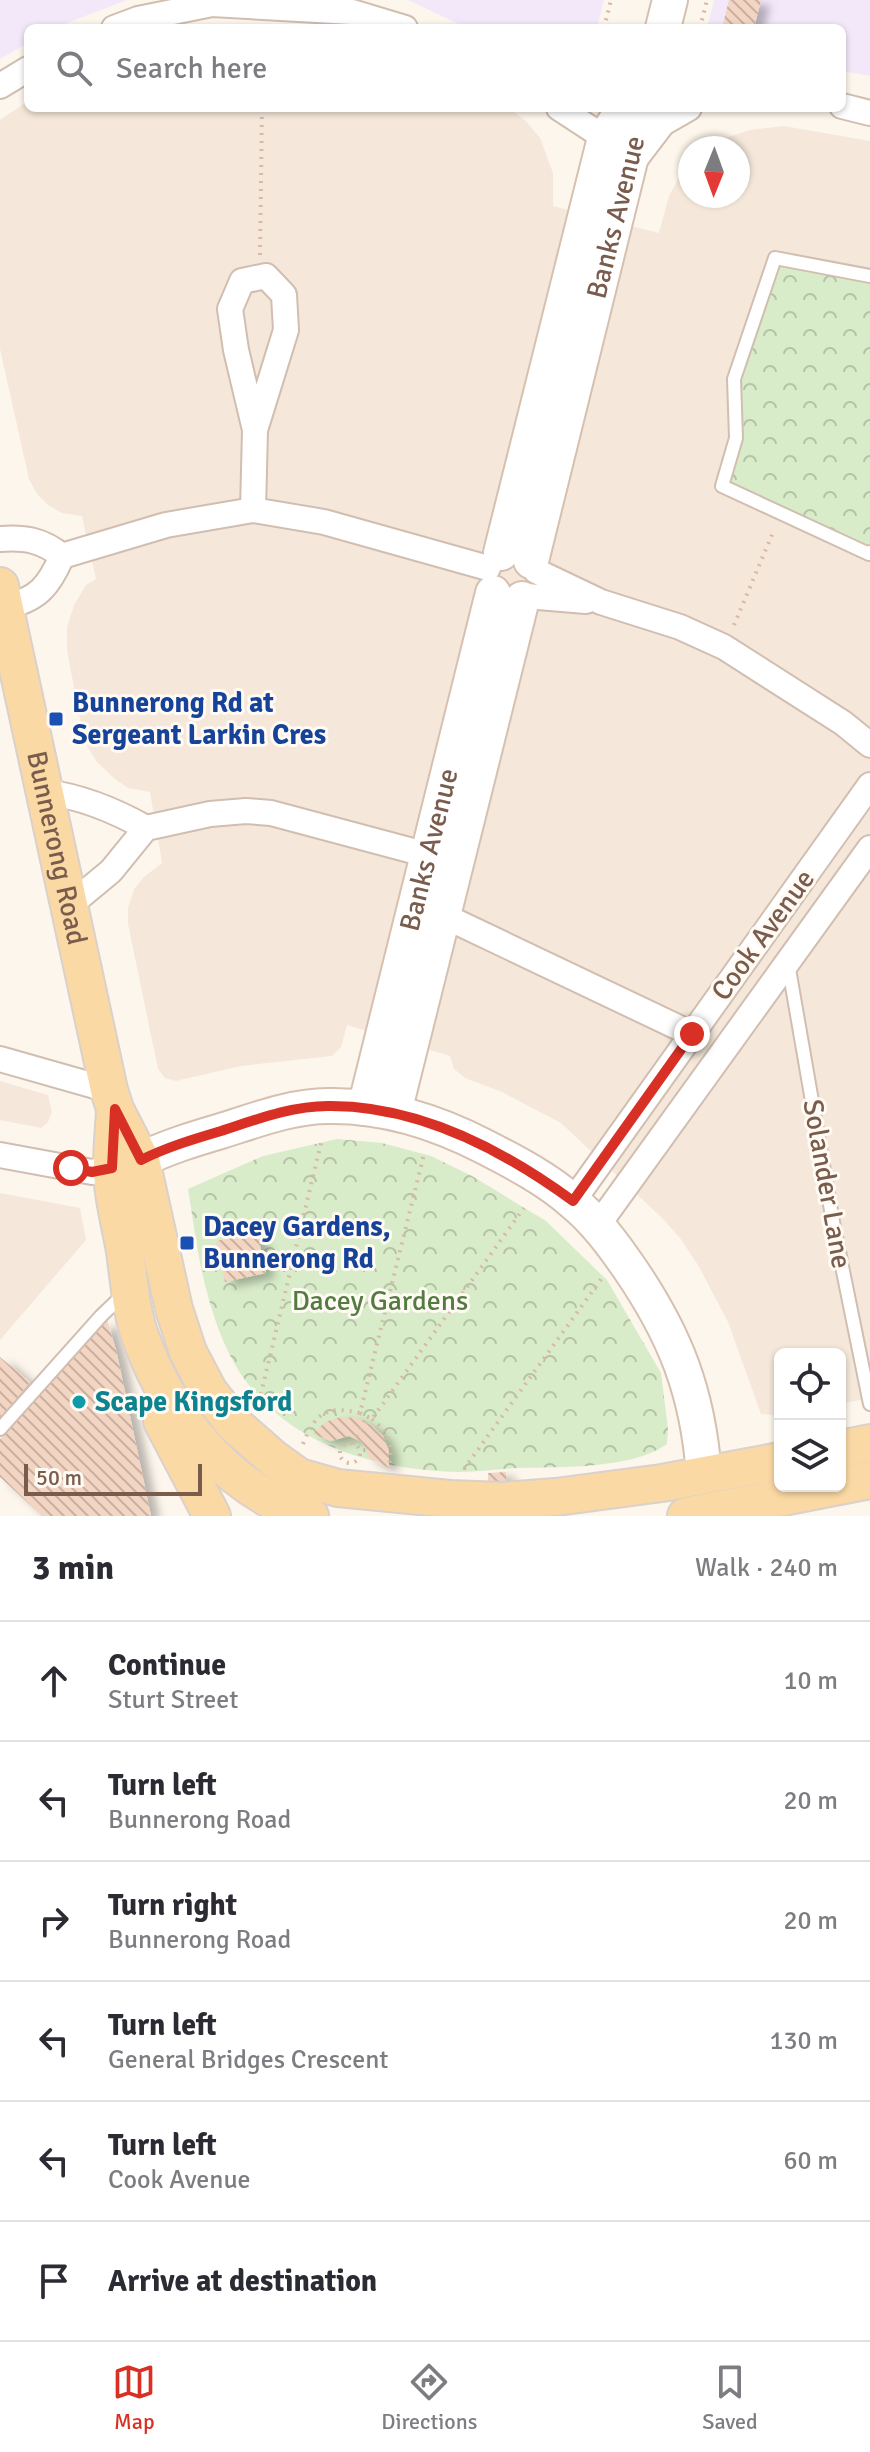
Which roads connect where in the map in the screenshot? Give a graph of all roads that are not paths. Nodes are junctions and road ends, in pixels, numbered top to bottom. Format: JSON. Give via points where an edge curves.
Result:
{"nodes":[{"id":1,"x":657,"y":0,"type":"edge"},
{"id":2,"x":670,"y":0,"type":"edge"},
{"id":3,"x":125,"y":24,"type":"edge"},
{"id":4,"x":392,"y":24,"type":"edge"},
{"id":5,"x":651,"y":24,"type":"edge"},
{"id":6,"x":664,"y":24,"type":"edge"},
{"id":7,"x":24,"y":71,"type":"edge"},
{"id":8,"x":0,"y":86,"type":"edge"},
{"id":9,"x":846,"y":107,"type":"edge"},
{"id":10,"x":565,"y":112,"type":"edge"},
{"id":11,"x":621,"y":112,"type":"edge"},
{"id":12,"x":642,"y":112,"type":"edge"},
{"id":13,"x":682,"y":112,"type":"edge"},
{"id":14,"x":870,"y":113,"type":"edge"},
{"id":15,"x":605,"y":138,"type":"junction"},
{"id":16,"x":628,"y":171,"type":"junction"},
{"id":17,"x":870,"y":276,"type":"edge"},
{"id":18,"x":255,"y":430,"type":"junction"},
{"id":19,"x":253,"y":510,"type":"junction"},
{"id":20,"x":0,"y":539,"type":"edge"},
{"id":21,"x":870,"y":552,"type":"edge"},
{"id":22,"x":62,"y":556,"type":"junction"},
{"id":23,"x":514,"y":577,"type":"junction"},
{"id":24,"x":2,"y":600,"type":"edge"},
{"id":25,"x":870,"y":745,"type":"edge"},
{"id":26,"x":870,"y":785,"type":"edge"},
{"id":27,"x":46,"y":792,"type":"junction"},
{"id":28,"x":146,"y":828,"type":"junction"},
{"id":29,"x":870,"y":848,"type":"edge"},
{"id":30,"x":428,"y":855,"type":"junction"},
{"id":31,"x":70,"y":905,"type":"junction"},
{"id":32,"x":442,"y":915,"type":"junction"},
{"id":33,"x":788,"y":963,"type":"junction"},
{"id":34,"x":692,"y":1034,"type":"junction"},
{"id":35,"x":0,"y":1059,"type":"edge"},
{"id":36,"x":112,"y":1099,"type":"junction"},
{"id":37,"x":380,"y":1110,"type":"junction"},
{"id":38,"x":0,"y":1155,"type":"edge"},
{"id":39,"x":127,"y":1164,"type":"junction"},
{"id":40,"x":573,"y":1201,"type":"junction"},
{"id":41,"x":598,"y":1225,"type":"junction"},
{"id":42,"x":130,"y":1287,"type":"junction"},
{"id":43,"x":141,"y":1339,"type":"junction"},
{"id":44,"x":870,"y":1404,"type":"edge"},
{"id":45,"x":0,"y":1429,"type":"edge"},
{"id":46,"x":870,"y":1443,"type":"edge"},
{"id":47,"x":846,"y":1448,"type":"edge"},
{"id":48,"x":774,"y":1462,"type":"edge"},
{"id":49,"x":704,"y":1475,"type":"junction"},
{"id":50,"x":870,"y":1480,"type":"edge"},
{"id":51,"x":290,"y":1497,"type":"edge"},
{"id":52,"x":700,"y":1515,"type":"edge"},
{"id":53,"x":212,"y":1516,"type":"edge"}],
"edges":[{"from":1,"to":5,"type":"street"},
{"from":2,"to":6,"type":"street"},
{"from":3,"to":4,"type":"street","via":[[212,4],[352,12]]},
{"from":7,"to":8,"type":"street"},
{"from":9,"to":14,"type":"street"},
{"from":10,"to":15,"type":"street"},
{"from":11,"to":15,"type":"street","name":"Banks Avenue"},
{"from":12,"to":16,"type":"street","name":"Banks Avenue"},
{"from":13,"to":16,"type":"street","via":[[663,123]]},
{"from":15,"to":23,"type":"street","name":"Banks Avenue"},
{"from":16,"to":23,"type":"street","name":"Banks Avenue"},
{"from":17,"to":21,"type":"lane","via":[[775,258],[734,379],[736,438],[722,486]]},
{"from":18,"to":18,"type":"street","via":[[286,330],[284,295],[266,276],[242,281],[230,309]]},
{"from":18,"to":19,"type":"street"},
{"from":19,"to":22,"type":"street","via":[[166,525]]},
{"from":19,"to":23,"type":"street","via":[[324,522]]},
{"from":20,"to":22,"type":"street","via":[[35,539]]},
{"from":22,"to":24,"type":"street","via":[[40,593],[22,603]]},
{"from":23,"to":25,"type":"street","via":[[680,627],[724,647]]},
{"from":23,"to":30,"type":"street","name":"Banks Avenue"},
{"from":23,"to":32,"type":"street","name":"Banks Avenue"},
{"from":24,"to":27,"type":"main road","name":"Bunnerong Road"},
{"from":26,"to":34,"type":"street","name":"Cook Avenue"},
{"from":27,"to":28,"type":"street","via":[[98,804]]},
{"from":27,"to":31,"type":"main road","name":"Bunnerong Road"},
{"from":28,"to":30,"type":"street","via":[[210,814],[271,813]]},
{"from":28,"to":31,"type":"street","via":[[111,871]]},
{"from":29,"to":33,"type":"street","name":"Cook Avenue"},
{"from":30,"to":37,"type":"street","name":"Banks Avenue"},
{"from":31,"to":36,"type":"main road","name":"Bunnerong Road"},
{"from":32,"to":34,"type":"street"},
{"from":32,"to":37,"type":"street","name":"Banks Avenue"},
{"from":33,"to":41,"type":"street","name":"Cook Avenue"},
{"from":33,"to":44,"type":"lane","name":"Solander Lane"},
{"from":34,"to":40,"type":"street","name":"Cook Avenue"},
{"from":35,"to":36,"type":"street"},
{"from":36,"to":39,"type":"main road","name":"Bunnerong Road"},
{"from":37,"to":39,"type":"street","via":[[325,1106],[287,1111]]},
{"from":37,"to":40,"type":"street","via":[[469,1139]]},
{"from":38,"to":39,"type":"street","via":[[92,1172]]},
{"from":39,"to":42,"type":"main road","name":"Bunnerong Road"},
{"from":39,"to":51,"type":"main road","name":"Bunnerong Road","via":[[188,1352],[235,1425],[274,1459]]},
{"from":40,"to":41,"type":"street"},
{"from":41,"to":49,"type":"street","via":[[669,1333],[691,1390]]},
{"from":42,"to":43,"type":"main road","name":"Bunnerong Road"},
{"from":42,"to":45,"type":"lane"},
{"from":43,"to":51,"type":"main road","name":"Bunnerong Road","via":[[188,1427],[222,1466],[251,1489]]},
{"from":43,"to":53,"type":"main road","via":[[153,1403]]},
{"from":46,"to":47,"type":"main road"},
{"from":48,"to":49,"type":"main road"},
{"from":49,"to":51,"type":"main road","via":[[502,1501],[338,1488]]},
{"from":49,"to":52,"type":"street"},
{"from":50,"to":52,"type":"main road"}]}
